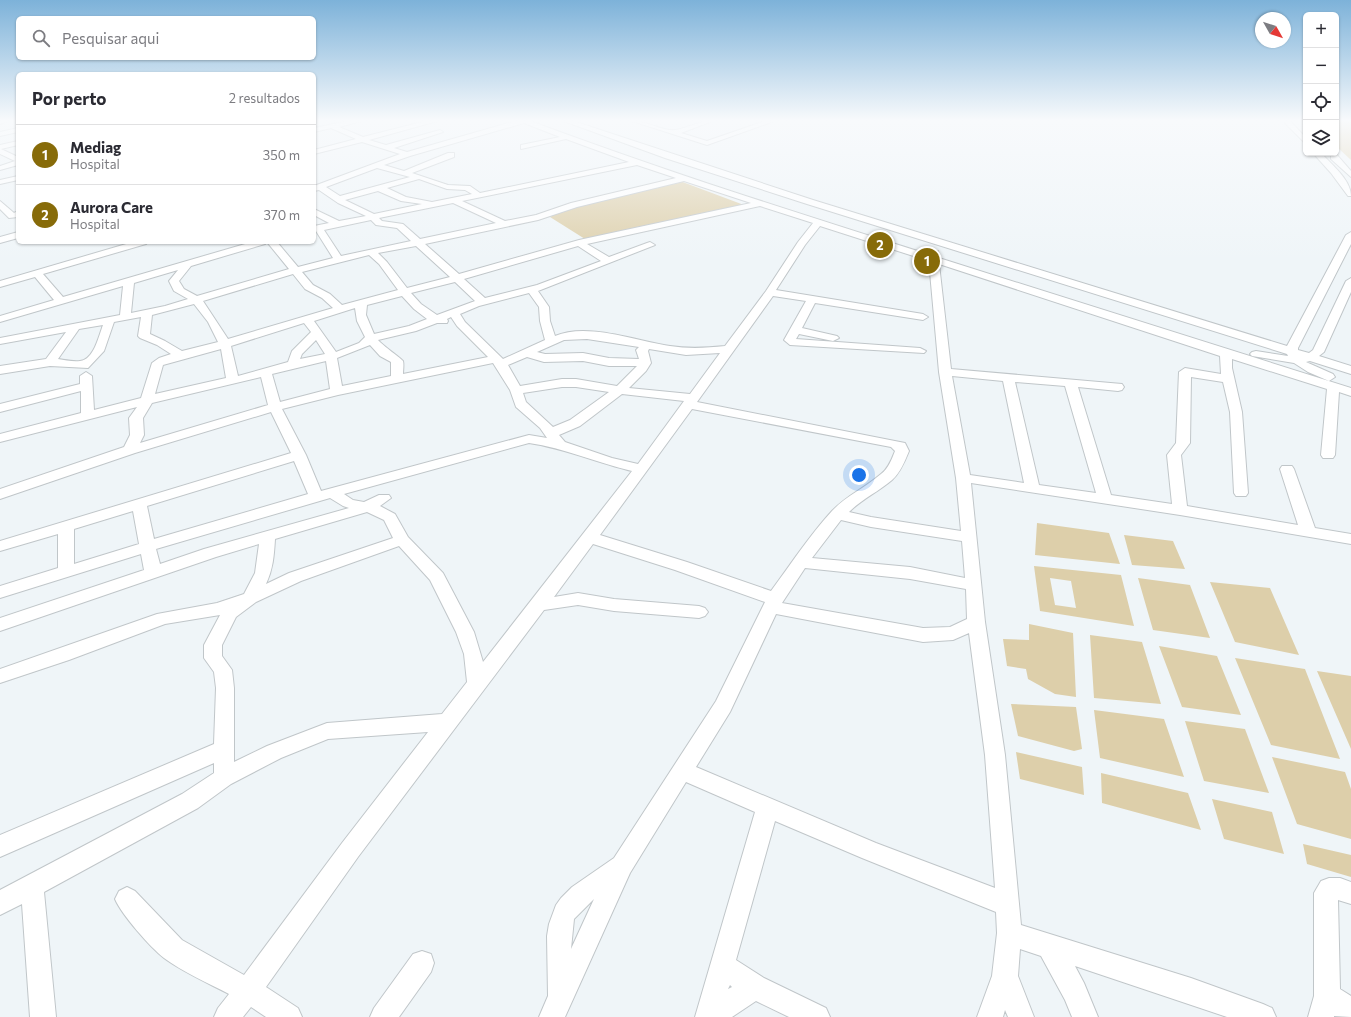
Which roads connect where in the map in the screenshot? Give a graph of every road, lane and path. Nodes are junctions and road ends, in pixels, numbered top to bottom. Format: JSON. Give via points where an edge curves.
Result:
{"nodes":[{"id":1,"x":374,"y":167,"type":"edge"},
{"id":2,"x":383,"y":167,"type":"edge"},
{"id":3,"x":421,"y":167,"type":"edge"},
{"id":4,"x":616,"y":167,"type":"edge"},
{"id":5,"x":650,"y":167,"type":"edge"},
{"id":6,"x":670,"y":167,"type":"edge"},
{"id":7,"x":703,"y":167,"type":"edge"},
{"id":8,"x":1331,"y":167,"type":"edge"},
{"id":9,"x":1334,"y":171,"type":"junction"},
{"id":10,"x":405,"y":174,"type":"junction"},
{"id":11,"x":1350,"y":174,"type":"edge"},
{"id":12,"x":0,"y":177,"type":"edge"},
{"id":13,"x":16,"y":177,"type":"edge"},
{"id":14,"x":419,"y":177,"type":"junction"},
{"id":15,"x":16,"y":178,"type":"edge"},
{"id":16,"x":683,"y":179,"type":"junction"},
{"id":17,"x":0,"y":182,"type":"edge"},
{"id":18,"x":317,"y":188,"type":"edge"},
{"id":19,"x":376,"y":188,"type":"junction"},
{"id":20,"x":1351,"y":194,"type":"edge"},
{"id":21,"x":480,"y":196,"type":"junction"},
{"id":22,"x":338,"y":199,"type":"junction"},
{"id":23,"x":455,"y":201,"type":"junction"},
{"id":24,"x":0,"y":204,"type":"edge"},
{"id":25,"x":760,"y":204,"type":"junction"},
{"id":26,"x":432,"y":205,"type":"junction"},
{"id":27,"x":316,"y":213,"type":"edge"},
{"id":28,"x":15,"y":215,"type":"edge"},
{"id":29,"x":375,"y":217,"type":"junction"},
{"id":30,"x":0,"y":219,"type":"edge"},
{"id":31,"x":818,"y":223,"type":"junction"},
{"id":32,"x":337,"y":224,"type":"junction"},
{"id":33,"x":504,"y":224,"type":"junction"},
{"id":34,"x":316,"y":228,"type":"edge"},
{"id":35,"x":1351,"y":235,"type":"edge"},
{"id":36,"x":16,"y":236,"type":"edge"},
{"id":37,"x":1,"y":240,"type":"edge"},
{"id":38,"x":16,"y":241,"type":"edge"},
{"id":39,"x":418,"y":242,"type":"junction"},
{"id":40,"x":136,"y":244,"type":"edge"},
{"id":41,"x":217,"y":244,"type":"dead end"},
{"id":42,"x":255,"y":244,"type":"edge"},
{"id":43,"x":274,"y":244,"type":"edge"},
{"id":44,"x":579,"y":244,"type":"junction"},
{"id":45,"x":650,"y":245,"type":"dead end"},
{"id":46,"x":225,"y":252,"type":"junction"},
{"id":47,"x":370,"y":252,"type":"junction"},
{"id":48,"x":935,"y":256,"type":"junction"},
{"id":49,"x":340,"y":258,"type":"junction"},
{"id":50,"x":608,"y":261,"type":"junction"},
{"id":51,"x":187,"y":265,"type":"junction"},
{"id":52,"x":294,"y":270,"type":"junction"},
{"id":53,"x":37,"y":273,"type":"junction"},
{"id":54,"x":457,"y":277,"type":"junction"},
{"id":55,"x":1351,"y":281,"type":"edge"},
{"id":56,"x":129,"y":282,"type":"junction"},
{"id":57,"x":0,"y":284,"type":"edge"},
{"id":58,"x":532,"y":290,"type":"junction"},
{"id":59,"x":471,"y":292,"type":"junction"},
{"id":60,"x":770,"y":292,"type":"junction"},
{"id":61,"x":408,"y":294,"type":"junction"},
{"id":62,"x":812,"y":299,"type":"junction"},
{"id":63,"x":61,"y":301,"type":"junction"},
{"id":64,"x":197,"y":301,"type":"junction"},
{"id":65,"x":483,"y":302,"type":"junction"},
{"id":66,"x":362,"y":303,"type":"junction"},
{"id":67,"x":418,"y":307,"type":"junction"},
{"id":68,"x":460,"y":308,"type":"junction"},
{"id":69,"x":340,"y":309,"type":"junction"},
{"id":70,"x":147,"y":314,"type":"junction"},
{"id":71,"x":923,"y":317,"type":"dead end"},
{"id":72,"x":125,"y":318,"type":"junction"},
{"id":73,"x":306,"y":318,"type":"junction"},
{"id":74,"x":0,"y":319,"type":"edge"},
{"id":75,"x":435,"y":320,"type":"junction"},
{"id":76,"x":109,"y":321,"type":"junction"},
{"id":77,"x":461,"y":324,"type":"junction"},
{"id":78,"x":75,"y":327,"type":"junction"},
{"id":79,"x":1233,"y":333,"type":"junction"},
{"id":80,"x":316,"y":334,"type":"junction"},
{"id":81,"x":1300,"y":336,"type":"junction"},
{"id":82,"x":371,"y":338,"type":"junction"},
{"id":83,"x":1248,"y":338,"type":"junction"},
{"id":84,"x":223,"y":340,"type":"junction"},
{"id":85,"x":0,"y":341,"type":"edge"},
{"id":86,"x":1323,"y":342,"type":"junction"},
{"id":87,"x":551,"y":343,"type":"junction"},
{"id":88,"x":647,"y":345,"type":"junction"},
{"id":89,"x":728,"y":349,"type":"junction"},
{"id":90,"x":1224,"y":349,"type":"junction"},
{"id":91,"x":920,"y":351,"type":"dead end"},
{"id":92,"x":527,"y":353,"type":"junction"},
{"id":93,"x":1253,"y":354,"type":"junction"},
{"id":94,"x":180,"y":355,"type":"junction"},
{"id":95,"x":1294,"y":355,"type":"junction"},
{"id":96,"x":332,"y":356,"type":"junction"},
{"id":97,"x":1311,"y":357,"type":"junction"},
{"id":98,"x":498,"y":361,"type":"junction"},
{"id":99,"x":50,"y":362,"type":"junction"},
{"id":100,"x":644,"y":362,"type":"junction"},
{"id":101,"x":293,"y":364,"type":"junction"},
{"id":102,"x":84,"y":365,"type":"junction"},
{"id":103,"x":1351,"y":369,"type":"edge"},
{"id":104,"x":0,"y":370,"type":"edge"},
{"id":105,"x":266,"y":372,"type":"junction"},
{"id":106,"x":945,"y":372,"type":"junction"},
{"id":107,"x":1351,"y":373,"type":"edge"},
{"id":108,"x":1008,"y":377,"type":"junction"},
{"id":109,"x":397,"y":378,"type":"junction"},
{"id":110,"x":1229,"y":379,"type":"junction"},
{"id":111,"x":232,"y":380,"type":"junction"},
{"id":112,"x":1070,"y":382,"type":"junction"},
{"id":113,"x":1344,"y":384,"type":"edge"},
{"id":114,"x":86,"y":386,"type":"junction"},
{"id":115,"x":1118,"y":387,"type":"dead end"},
{"id":116,"x":516,"y":390,"type":"junction"},
{"id":117,"x":620,"y":390,"type":"junction"},
{"id":118,"x":337,"y":391,"type":"junction"},
{"id":119,"x":1351,"y":392,"type":"edge"},
{"id":120,"x":147,"y":400,"type":"junction"},
{"id":121,"x":690,"y":401,"type":"junction"},
{"id":122,"x":275,"y":407,"type":"junction"},
{"id":123,"x":0,"y":408,"type":"edge"},
{"id":124,"x":88,"y":415,"type":"junction"},
{"id":125,"x":0,"y":438,"type":"edge"},
{"id":126,"x":555,"y":439,"type":"junction"},
{"id":127,"x":130,"y":450,"type":"junction"},
{"id":128,"x":299,"y":455,"type":"junction"},
{"id":129,"x":1328,"y":456,"type":"dead end"},
{"id":130,"x":640,"y":468,"type":"junction"},
{"id":131,"x":1287,"y":469,"type":"dead end"},
{"id":132,"x":384,"y":478,"type":"junction"},
{"id":133,"x":963,"y":478,"type":"junction"},
{"id":134,"x":356,"y":486,"type":"junction"},
{"id":135,"x":1032,"y":488,"type":"junction"},
{"id":136,"x":332,"y":492,"type":"junction"},
{"id":137,"x":1241,"y":493,"type":"dead end"},
{"id":138,"x":0,"y":494,"type":"edge"},
{"id":139,"x":316,"y":496,"type":"junction"},
{"id":140,"x":1105,"y":499,"type":"junction"},
{"id":141,"x":348,"y":503,"type":"junction"},
{"id":142,"x":140,"y":504,"type":"junction"},
{"id":143,"x":385,"y":506,"type":"junction"},
{"id":144,"x":365,"y":508,"type":"junction"},
{"id":145,"x":1180,"y":510,"type":"junction"},
{"id":146,"x":838,"y":514,"type":"junction"},
{"id":147,"x":251,"y":515,"type":"junction"},
{"id":148,"x":66,"y":526,"type":"junction"},
{"id":149,"x":1308,"y":531,"type":"junction"},
{"id":150,"x":589,"y":537,"type":"junction"},
{"id":151,"x":969,"y":537,"type":"junction"},
{"id":152,"x":1351,"y":538,"type":"edge"},
{"id":153,"x":262,"y":539,"type":"junction"},
{"id":154,"x":402,"y":540,"type":"junction"},
{"id":155,"x":0,"y":546,"type":"edge"},
{"id":156,"x":148,"y":547,"type":"junction"},
{"id":157,"x":801,"y":562,"type":"junction"},
{"id":158,"x":66,"y":571,"type":"junction"},
{"id":159,"x":153,"y":572,"type":"junction"},
{"id":160,"x":974,"y":585,"type":"junction"},
{"id":161,"x":0,"y":592,"type":"edge"},
{"id":162,"x":250,"y":598,"type":"junction"},
{"id":163,"x":774,"y":603,"type":"junction"},
{"id":164,"x":538,"y":605,"type":"junction"},
{"id":165,"x":699,"y":612,"type":"dead end"},
{"id":166,"x":976,"y":622,"type":"junction"},
{"id":167,"x":0,"y":625,"type":"edge"},
{"id":168,"x":504,"y":650,"type":"junction"},
{"id":169,"x":473,"y":654,"type":"junction"},
{"id":170,"x":0,"y":676,"type":"edge"},
{"id":171,"x":477,"y":683,"type":"junction"},
{"id":172,"x":448,"y":722,"type":"junction"},
{"id":173,"x":225,"y":749,"type":"junction"},
{"id":174,"x":681,"y":770,"type":"junction"},
{"id":175,"x":224,"y":778,"type":"junction"},
{"id":176,"x":767,"y":808,"type":"junction"},
{"id":177,"x":0,"y":846,"type":"edge"},
{"id":178,"x":32,"y":886,"type":"junction"},
{"id":179,"x":1351,"y":893,"type":"edge"},
{"id":180,"x":127,"y":899,"type":"dead end"},
{"id":181,"x":0,"y":903,"type":"edge"},
{"id":182,"x":1008,"y":905,"type":"junction"},
{"id":183,"x":1009,"y":933,"type":"junction"},
{"id":184,"x":1050,"y":947,"type":"junction"},
{"id":185,"x":422,"y":963,"type":"dead end"},
{"id":186,"x":723,"y":966,"type":"junction"},
{"id":187,"x":1005,"y":976,"type":"junction"},
{"id":188,"x":755,"y":988,"type":"junction"},
{"id":189,"x":246,"y":991,"type":"junction"},
{"id":190,"x":1324,"y":1007,"type":"edge"},
{"id":191,"x":557,"y":1008,"type":"edge"},
{"id":192,"x":1351,"y":1011,"type":"edge"},
{"id":193,"x":43,"y":1017,"type":"edge"},
{"id":194,"x":227,"y":1017,"type":"edge"},
{"id":195,"x":289,"y":1017,"type":"edge"},
{"id":196,"x":383,"y":1017,"type":"edge"},
{"id":197,"x":708,"y":1017,"type":"edge"},
{"id":198,"x":817,"y":1017,"type":"edge"},
{"id":199,"x":990,"y":1017,"type":"edge"},
{"id":200,"x":1021,"y":1017,"type":"edge"},
{"id":201,"x":1085,"y":1017,"type":"edge"},
{"id":202,"x":1263,"y":1017,"type":"edge"}],
"edges":[{"from":1,"to":18,"type":"street"},
{"from":2,"to":10,"type":"street"},
{"from":3,"to":10,"type":"street"},
{"from":4,"to":21,"type":"street"},
{"from":5,"to":16,"type":"street"},
{"from":6,"to":48,"type":"street"},
{"from":7,"to":79,"type":"street"},
{"from":8,"to":9,"type":"street"},
{"from":9,"to":11,"type":"street"},
{"from":9,"to":20,"type":"street"},
{"from":10,"to":14,"type":"street"},
{"from":12,"to":13,"type":"street"},
{"from":14,"to":19,"type":"street"},
{"from":14,"to":21,"type":"street","via":[[447,187],[467,188]]},
{"from":15,"to":17,"type":"street"},
{"from":16,"to":25,"type":"street"},
{"from":16,"to":33,"type":"street"},
{"from":18,"to":22,"type":"street"},
{"from":19,"to":22,"type":"street"},
{"from":19,"to":26,"type":"street","via":[[404,199]]},
{"from":21,"to":23,"type":"street"},
{"from":22,"to":29,"type":"street"},
{"from":23,"to":26,"type":"street"},
{"from":23,"to":33,"type":"street"},
{"from":24,"to":28,"type":"street"},
{"from":25,"to":31,"type":"street"},
{"from":25,"to":44,"type":"street","via":[[623,232]]},
{"from":26,"to":29,"type":"street"},
{"from":27,"to":32,"type":"street"},
{"from":28,"to":30,"type":"street"},
{"from":29,"to":32,"type":"street"},
{"from":29,"to":39,"type":"street","via":[[377,222],[400,226]]},
{"from":31,"to":48,"type":"street"},
{"from":31,"to":60,"type":"street"},
{"from":32,"to":34,"type":"street"},
{"from":33,"to":39,"type":"street"},
{"from":34,"to":49,"type":"street"},
{"from":35,"to":81,"type":"street"},
{"from":36,"to":37,"type":"street"},
{"from":37,"to":38,"type":"street"},
{"from":39,"to":47,"type":"street"},
{"from":39,"to":54,"type":"street"},
{"from":40,"to":53,"type":"street"},
{"from":41,"to":46,"type":"street"},
{"from":42,"to":46,"type":"street"},
{"from":43,"to":52,"type":"street"},
{"from":44,"to":50,"type":"street"},
{"from":44,"to":54,"type":"street"},
{"from":45,"to":50,"type":"street"},
{"from":46,"to":51,"type":"street"},
{"from":47,"to":49,"type":"street"},
{"from":47,"to":61,"type":"street","via":[[384,263]]},
{"from":48,"to":90,"type":"street"},
{"from":48,"to":106,"type":"street"},
{"from":49,"to":52,"type":"street"},
{"from":50,"to":58,"type":"street"},
{"from":51,"to":56,"type":"street"},
{"from":51,"to":64,"type":"street","via":[[174,280],[175,285]]},
{"from":52,"to":64,"type":"street"},
{"from":52,"to":69,"type":"street","via":[[309,287],[326,296]]},
{"from":53,"to":57,"type":"street"},
{"from":53,"to":63,"type":"street"},
{"from":54,"to":59,"type":"street"},
{"from":54,"to":61,"type":"street","via":[[419,288]]},
{"from":55,"to":86,"type":"street"},
{"from":56,"to":63,"type":"street"},
{"from":56,"to":72,"type":"street"},
{"from":58,"to":65,"type":"street"},
{"from":58,"to":87,"type":"street","via":[[544,307]]},
{"from":59,"to":65,"type":"street"},
{"from":59,"to":68,"type":"street"},
{"from":60,"to":62,"type":"street"},
{"from":60,"to":89,"type":"street"},
{"from":61,"to":66,"type":"street"},
{"from":61,"to":67,"type":"street"},
{"from":62,"to":71,"type":"street"},
{"from":62,"to":91,"type":"street","via":[[790,340],[794,343]]},
{"from":63,"to":74,"type":"street"},
{"from":64,"to":70,"type":"street"},
{"from":64,"to":84,"type":"street"},
{"from":65,"to":68,"type":"street"},
{"from":66,"to":69,"type":"street"},
{"from":66,"to":82,"type":"street","via":[[360,312]]},
{"from":67,"to":68,"type":"street"},
{"from":67,"to":75,"type":"street"},
{"from":68,"to":75,"type":"street"},
{"from":68,"to":77,"type":"street"},
{"from":69,"to":73,"type":"street"},
{"from":70,"to":72,"type":"street"},
{"from":70,"to":94,"type":"street","via":[[144,336]]},
{"from":72,"to":76,"type":"street"},
{"from":73,"to":80,"type":"street"},
{"from":73,"to":84,"type":"street","via":[[252,335]]},
{"from":75,"to":77,"type":"street"},
{"from":75,"to":82,"type":"street","via":[[412,329]]},
{"from":76,"to":78,"type":"street"},
{"from":76,"to":102,"type":"street","via":[[100,350]]},
{"from":77,"to":98,"type":"street"},
{"from":78,"to":85,"type":"street"},
{"from":78,"to":99,"type":"street"},
{"from":79,"to":83,"type":"street"},
{"from":79,"to":90,"type":"street","via":[[1239,337],[1240,342]]},
{"from":80,"to":96,"type":"street"},
{"from":80,"to":101,"type":"street","via":[[296,353]]},
{"from":81,"to":83,"type":"street","via":[[1284,343]]},
{"from":81,"to":95,"type":"street"},
{"from":82,"to":96,"type":"street","via":[[353,349]]},
{"from":82,"to":109,"type":"street","via":[[382,352],[397,360]]},
{"from":83,"to":95,"type":"street"},
{"from":84,"to":94,"type":"street"},
{"from":84,"to":111,"type":"street"},
{"from":86,"to":97,"type":"street","via":[[1318,352]]},
{"from":86,"to":103,"type":"street","via":[[1323,349],[1328,356]]},
{"from":87,"to":88,"type":"street","via":[[562,337],[584,335]]},
{"from":87,"to":92,"type":"street"},
{"from":88,"to":89,"type":"street","via":[[689,351]]},
{"from":88,"to":100,"type":"street","via":[[642,350]]},
{"from":89,"to":121,"type":"street"},
{"from":90,"to":93,"type":"street"},
{"from":90,"to":110,"type":"street"},
{"from":90,"to":113,"type":"street"},
{"from":92,"to":98,"type":"street"},
{"from":92,"to":100,"type":"street","via":[[544,358],[582,357],[609,362]]},
{"from":93,"to":95,"type":"street","via":[[1276,358]]},
{"from":93,"to":113,"type":"street"},
{"from":94,"to":120,"type":"street","via":[[158,363]]},
{"from":95,"to":97,"type":"street"},
{"from":95,"to":113,"type":"street","via":[[1308,368]]},
{"from":96,"to":101,"type":"street"},
{"from":96,"to":118,"type":"street"},
{"from":97,"to":103,"type":"street"},
{"from":98,"to":109,"type":"street"},
{"from":98,"to":116,"type":"street"},
{"from":99,"to":102,"type":"street"},
{"from":99,"to":104,"type":"street"},
{"from":100,"to":117,"type":"street","via":[[642,368]]},
{"from":101,"to":105,"type":"street"},
{"from":102,"to":114,"type":"street"},
{"from":105,"to":111,"type":"street"},
{"from":105,"to":122,"type":"street"},
{"from":106,"to":108,"type":"street"},
{"from":106,"to":133,"type":"street"},
{"from":107,"to":113,"type":"street","via":[[1346,377]]},
{"from":108,"to":112,"type":"street"},
{"from":108,"to":135,"type":"street"},
{"from":109,"to":118,"type":"street"},
{"from":110,"to":137,"type":"street","via":[[1236,412]]},
{"from":110,"to":145,"type":"street","via":[[1185,372],[1183,443],[1174,455]]},
{"from":111,"to":120,"type":"street"},
{"from":112,"to":115,"type":"street"},
{"from":112,"to":140,"type":"street"},
{"from":113,"to":119,"type":"street"},
{"from":113,"to":129,"type":"street"},
{"from":114,"to":123,"type":"street"},
{"from":114,"to":124,"type":"street"},
{"from":116,"to":117,"type":"street","via":[[562,383]]},
{"from":116,"to":126,"type":"street","via":[[520,404],[537,417]]},
{"from":117,"to":121,"type":"street"},
{"from":117,"to":126,"type":"street"},
{"from":118,"to":122,"type":"street"},
{"from":120,"to":124,"type":"street"},
{"from":120,"to":127,"type":"street","via":[[136,418],[137,435]]},
{"from":121,"to":130,"type":"street"},
{"from":121,"to":146,"type":"street","via":[[900,446],[902,451],[896,466],[887,477],[852,500]]},
{"from":122,"to":127,"type":"street"},
{"from":122,"to":128,"type":"street"},
{"from":124,"to":125,"type":"street"},
{"from":126,"to":130,"type":"street","via":[[608,461]]},
{"from":126,"to":132,"type":"street","via":[[530,439]]},
{"from":127,"to":138,"type":"street"},
{"from":128,"to":139,"type":"street"},
{"from":128,"to":142,"type":"street"},
{"from":130,"to":150,"type":"street"},
{"from":131,"to":149,"type":"street"},
{"from":132,"to":134,"type":"street"},
{"from":132,"to":143,"type":"street"},
{"from":133,"to":135,"type":"street"},
{"from":133,"to":151,"type":"street"},
{"from":134,"to":136,"type":"street"},
{"from":134,"to":141,"type":"street"},
{"from":135,"to":140,"type":"street"},
{"from":136,"to":139,"type":"street"},
{"from":136,"to":141,"type":"street"},
{"from":139,"to":147,"type":"street"},
{"from":140,"to":145,"type":"street"},
{"from":141,"to":144,"type":"street"},
{"from":142,"to":148,"type":"street"},
{"from":142,"to":156,"type":"street"},
{"from":143,"to":144,"type":"street"},
{"from":143,"to":154,"type":"street"},
{"from":144,"to":153,"type":"street"},
{"from":145,"to":149,"type":"street"},
{"from":146,"to":151,"type":"street","via":[[871,522]]},
{"from":146,"to":157,"type":"street"},
{"from":147,"to":153,"type":"street"},
{"from":147,"to":156,"type":"street"},
{"from":148,"to":155,"type":"street"},
{"from":148,"to":158,"type":"street"},
{"from":149,"to":152,"type":"street"},
{"from":150,"to":163,"type":"street","via":[[681,566]]},
{"from":150,"to":164,"type":"street"},
{"from":151,"to":160,"type":"street"},
{"from":153,"to":159,"type":"street"},
{"from":153,"to":162,"type":"street","via":[[266,560],[263,573]]},
{"from":154,"to":162,"type":"street","via":[[296,576]]},
{"from":154,"to":169,"type":"street","via":[[437,577],[465,632]]},
{"from":156,"to":158,"type":"street"},
{"from":156,"to":159,"type":"street"},
{"from":157,"to":160,"type":"street","via":[[910,574]]},
{"from":157,"to":163,"type":"street"},
{"from":158,"to":161,"type":"street"},
{"from":159,"to":167,"type":"street"},
{"from":160,"to":166,"type":"street"},
{"from":162,"to":170,"type":"street","via":[[219,609],[163,618]]},
{"from":162,"to":173,"type":"street","via":[[230,613],[213,644],[213,658],[223,670],[226,688]]},
{"from":163,"to":166,"type":"street","via":[[894,631],[923,635],[953,633]]},
{"from":163,"to":174,"type":"street","via":[[738,671],[723,706]]},
{"from":164,"to":165,"type":"street","via":[[578,599],[614,605]]},
{"from":164,"to":168,"type":"street"},
{"from":166,"to":182,"type":"street","via":[[995,755]]},
{"from":168,"to":169,"type":"street"},
{"from":168,"to":171,"type":"street"},
{"from":169,"to":171,"type":"street"},
{"from":171,"to":172,"type":"street"},
{"from":172,"to":175,"type":"street","via":[[327,730],[265,756]]},
{"from":172,"to":189,"type":"street"},
{"from":173,"to":175,"type":"street"},
{"from":173,"to":177,"type":"street"},
{"from":174,"to":176,"type":"street"},
{"from":174,"to":191,"type":"street","via":[[622,865],[568,907],[561,923],[559,938]]},
{"from":175,"to":178,"type":"street","via":[[190,801]]},
{"from":176,"to":182,"type":"street"},
{"from":176,"to":186,"type":"street"},
{"from":178,"to":181,"type":"street"},
{"from":178,"to":193,"type":"street"},
{"from":179,"to":190,"type":"street","via":[[1340,889],[1329,889],[1326,893]]},
{"from":180,"to":189,"type":"street","via":[[173,949]]},
{"from":182,"to":183,"type":"street"},
{"from":183,"to":184,"type":"street"},
{"from":183,"to":187,"type":"street"},
{"from":184,"to":201,"type":"street","via":[[1075,992]]},
{"from":184,"to":202,"type":"street","via":[[1192,991]]},
{"from":185,"to":196,"type":"street"},
{"from":186,"to":188,"type":"street"},
{"from":186,"to":197,"type":"street"},
{"from":187,"to":199,"type":"street"},
{"from":187,"to":200,"type":"street"},
{"from":188,"to":197,"type":"street"},
{"from":188,"to":198,"type":"street"},
{"from":189,"to":194,"type":"street"},
{"from":189,"to":195,"type":"street"},
{"from":190,"to":192,"type":"street"}]}
